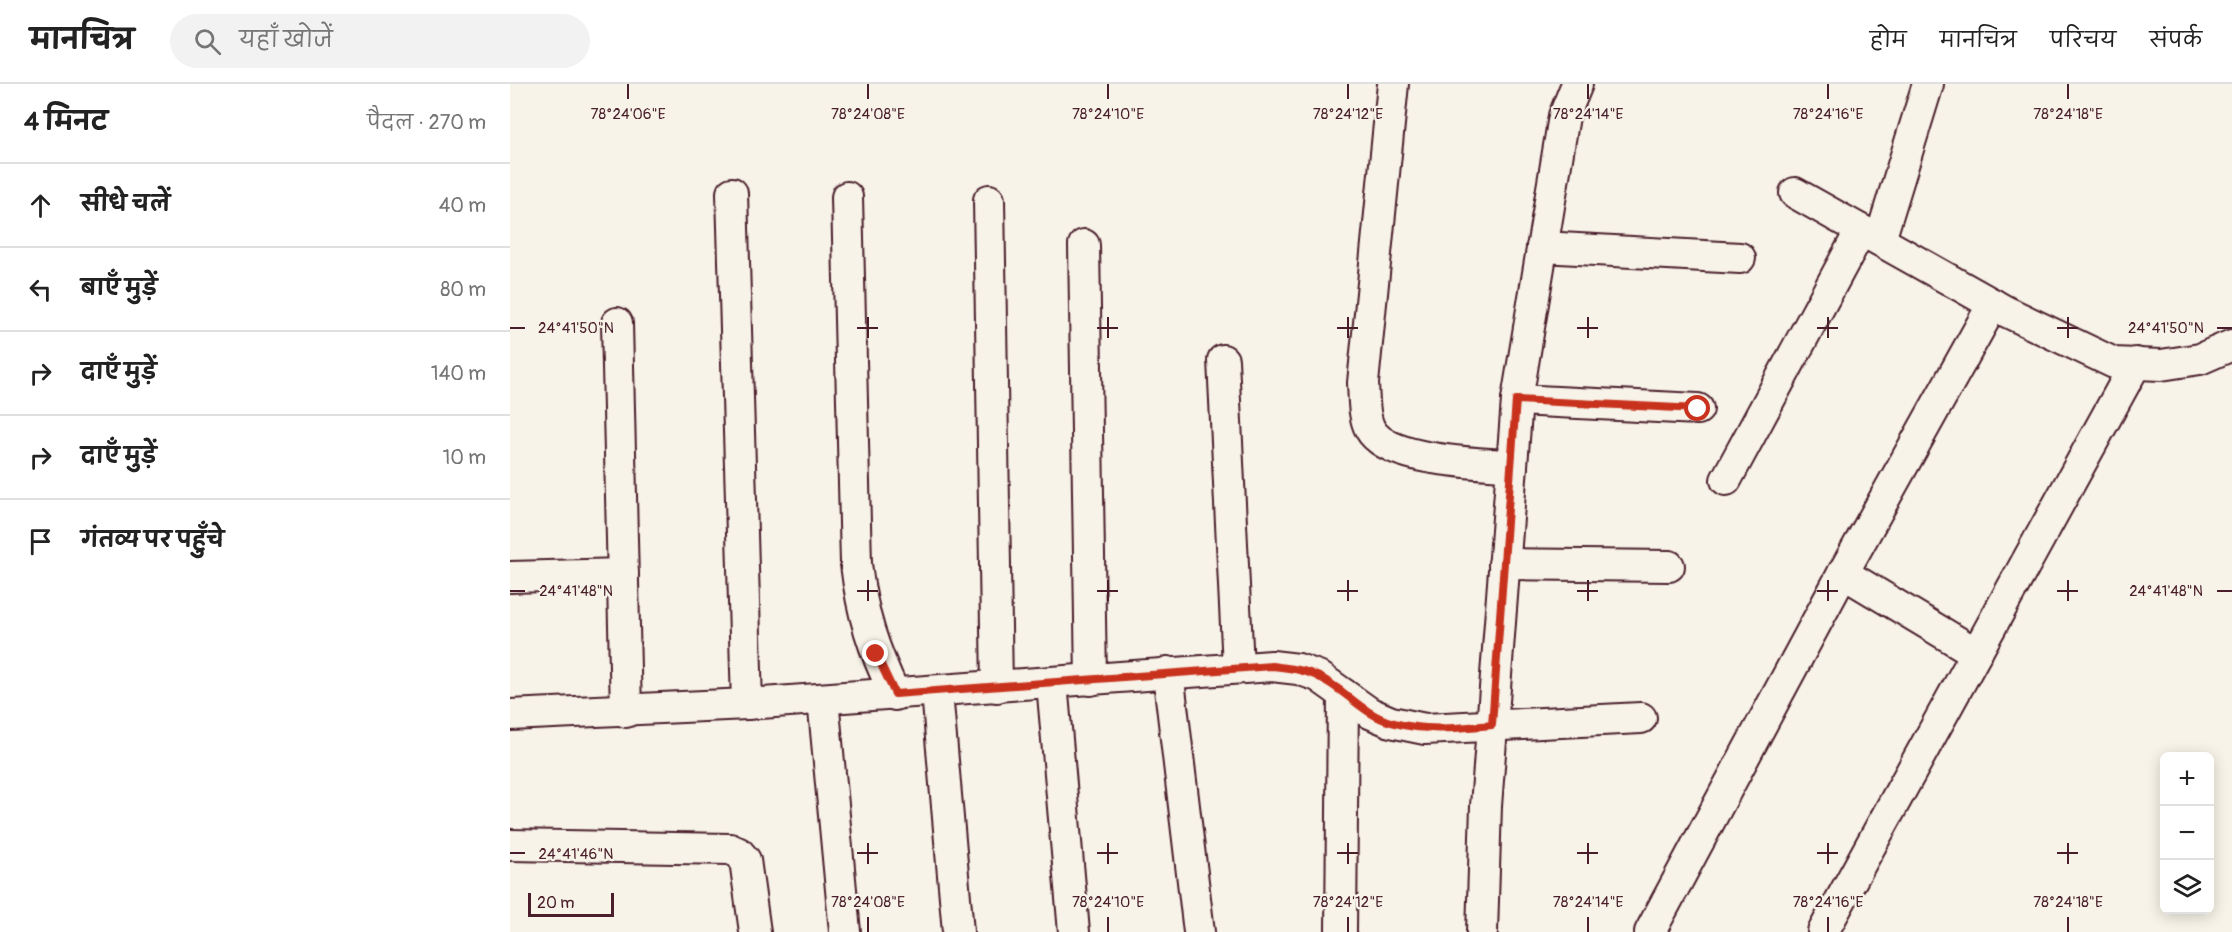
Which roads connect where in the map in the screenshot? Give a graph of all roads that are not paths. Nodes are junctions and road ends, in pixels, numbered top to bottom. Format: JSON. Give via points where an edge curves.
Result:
{"nodes":[{"id":1,"x":1393,"y":84,"type":"edge"},
{"id":2,"x":1577,"y":84,"type":"edge"},
{"id":3,"x":1928,"y":84,"type":"edge"},
{"id":4,"x":732,"y":193,"type":"dead end"},
{"id":5,"x":1795,"y":193,"type":"dead end"},
{"id":6,"x":847,"y":197,"type":"dead end"},
{"id":7,"x":989,"y":200,"type":"dead end"},
{"id":8,"x":1871,"y":235,"type":"junction"},
{"id":9,"x":1084,"y":245,"type":"dead end"},
{"id":10,"x":1542,"y":247,"type":"junction"},
{"id":11,"x":1740,"y":258,"type":"dead end"},
{"id":12,"x":1993,"y":304,"type":"junction"},
{"id":13,"x":617,"y":323,"type":"dead end"},
{"id":14,"x":2232,"y":345,"type":"edge"},
{"id":15,"x":1223,"y":360,"type":"dead end"},
{"id":16,"x":2136,"y":363,"type":"junction"},
{"id":17,"x":1516,"y":400,"type":"junction"},
{"id":18,"x":1698,"y":409,"type":"dead end"},
{"id":19,"x":1512,"y":466,"type":"junction"},
{"id":20,"x":1726,"y":480,"type":"dead end"},
{"id":21,"x":1504,"y":564,"type":"junction"},
{"id":22,"x":1670,"y":566,"type":"dead end"},
{"id":23,"x":1843,"y":573,"type":"junction"},
{"id":24,"x":622,"y":574,"type":"junction"},
{"id":25,"x":510,"y":577,"type":"edge"},
{"id":26,"x":1976,"y":653,"type":"junction"},
{"id":27,"x":1238,"y":667,"type":"junction"},
{"id":28,"x":1168,"y":672,"type":"junction"},
{"id":29,"x":1091,"y":680,"type":"junction"},
{"id":30,"x":1052,"y":683,"type":"junction"},
{"id":31,"x":997,"y":687,"type":"junction"},
{"id":32,"x":937,"y":692,"type":"junction"},
{"id":33,"x":895,"y":694,"type":"junction"},
{"id":34,"x":1343,"y":694,"type":"junction"},
{"id":35,"x":823,"y":699,"type":"junction"},
{"id":36,"x":747,"y":704,"type":"junction"},
{"id":37,"x":626,"y":712,"type":"junction"},
{"id":38,"x":510,"y":716,"type":"edge"},
{"id":39,"x":1641,"y":718,"type":"dead end"},
{"id":40,"x":1492,"y":725,"type":"junction"},
{"id":41,"x":510,"y":845,"type":"edge"},
{"id":42,"x":755,"y":932,"type":"edge"},
{"id":43,"x":845,"y":932,"type":"edge"},
{"id":44,"x":958,"y":932,"type":"edge"},
{"id":45,"x":1074,"y":932,"type":"edge"},
{"id":46,"x":1199,"y":932,"type":"edge"},
{"id":47,"x":1341,"y":932,"type":"edge"},
{"id":48,"x":1482,"y":932,"type":"edge"},
{"id":49,"x":1650,"y":932,"type":"edge"},
{"id":50,"x":1823,"y":932,"type":"edge"}],
"edges":[{"from":1,"to":19,"type":"street","via":[[1363,383],[1370,430],[1386,444],[1413,454]]},
{"from":2,"to":10,"type":"street","via":[[1564,116]]},
{"from":3,"to":8,"type":"street"},
{"from":4,"to":36,"type":"street"},
{"from":5,"to":8,"type":"street"},
{"from":6,"to":33,"type":"street","via":[[856,564],[861,609]]},
{"from":7,"to":31,"type":"street"},
{"from":8,"to":12,"type":"street"},
{"from":8,"to":20,"type":"street"},
{"from":9,"to":29,"type":"street"},
{"from":10,"to":11,"type":"street"},
{"from":10,"to":17,"type":"street"},
{"from":12,"to":16,"type":"street","via":[[2114,363]]},
{"from":12,"to":23,"type":"street"},
{"from":13,"to":24,"type":"street"},
{"from":14,"to":16,"type":"street","via":[[2200,359],[2161,365]]},
{"from":15,"to":27,"type":"street"},
{"from":16,"to":26,"type":"street"},
{"from":17,"to":18,"type":"street"},
{"from":17,"to":19,"type":"street"},
{"from":19,"to":21,"type":"street"},
{"from":21,"to":22,"type":"street"},
{"from":21,"to":40,"type":"street"},
{"from":23,"to":26,"type":"street"},
{"from":23,"to":49,"type":"street"},
{"from":24,"to":25,"type":"street"},
{"from":24,"to":37,"type":"street"},
{"from":26,"to":50,"type":"street"},
{"from":27,"to":28,"type":"street"},
{"from":27,"to":34,"type":"street","via":[[1298,669],[1318,676]]},
{"from":28,"to":29,"type":"street"},
{"from":28,"to":46,"type":"street"},
{"from":29,"to":30,"type":"street"},
{"from":30,"to":31,"type":"street"},
{"from":30,"to":45,"type":"street"},
{"from":31,"to":32,"type":"street"},
{"from":32,"to":33,"type":"street"},
{"from":32,"to":44,"type":"street"},
{"from":33,"to":35,"type":"street"},
{"from":34,"to":40,"type":"street","via":[[1391,722],[1425,729]]},
{"from":34,"to":47,"type":"street"},
{"from":35,"to":36,"type":"street"},
{"from":35,"to":43,"type":"street"},
{"from":36,"to":37,"type":"street"},
{"from":37,"to":38,"type":"street"},
{"from":39,"to":40,"type":"street"},
{"from":40,"to":48,"type":"street"},
{"from":41,"to":42,"type":"street","via":[[730,849],[745,860]]}]}
